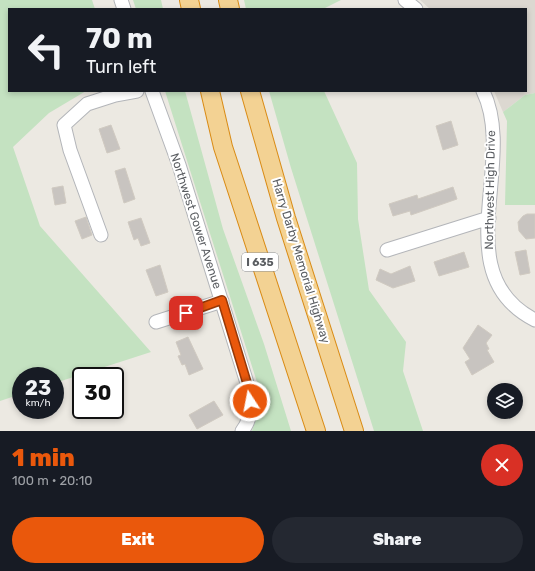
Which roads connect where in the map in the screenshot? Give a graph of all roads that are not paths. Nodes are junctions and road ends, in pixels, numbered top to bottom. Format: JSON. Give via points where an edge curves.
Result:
{"nodes":[{"id":1,"x":405,"y":0,"type":"edge"},
{"id":2,"x":415,"y":8,"type":"edge"},
{"id":3,"x":132,"y":92,"type":"edge"},
{"id":4,"x":152,"y":92,"type":"edge"},
{"id":5,"x":210,"y":92,"type":"edge"},
{"id":6,"x":250,"y":92,"type":"edge"},
{"id":7,"x":484,"y":92,"type":"edge"},
{"id":8,"x":489,"y":218,"type":"junction"},
{"id":9,"x":101,"y":235,"type":"dead end"},
{"id":10,"x":387,"y":250,"type":"dead end"},
{"id":11,"x":222,"y":300,"type":"junction"},
{"id":12,"x":535,"y":320,"type":"edge"},
{"id":13,"x":156,"y":322,"type":"dead end"},
{"id":14,"x":245,"y":426,"type":"edge"},
{"id":15,"x":316,"y":431,"type":"edge"},
{"id":16,"x":354,"y":431,"type":"edge"}],
"edges":[{"from":1,"to":2,"type":"street"},
{"from":3,"to":9,"type":"street","via":[[87,104],[64,125],[70,150]]},
{"from":4,"to":11,"type":"street","name":"Northwest Gower Avenue","via":[[179,165]]},
{"from":5,"to":15,"type":"highway","number":"I 635","via":[[223,147]]},
{"from":6,"to":16,"type":"highway","name":"Harry Darby Memorial Highway","via":[[286,218]]},
{"from":7,"to":8,"type":"street","name":"Northwest High Drive","via":[[492,117]]},
{"from":8,"to":10,"type":"street"},
{"from":8,"to":12,"type":"street","name":"Northwest High Drive","via":[[489,258],[495,280],[512,305]]},
{"from":11,"to":13,"type":"street"},
{"from":11,"to":14,"type":"street","name":"Northwest Gower Avenue","via":[[250,393],[250,407]]}]}
